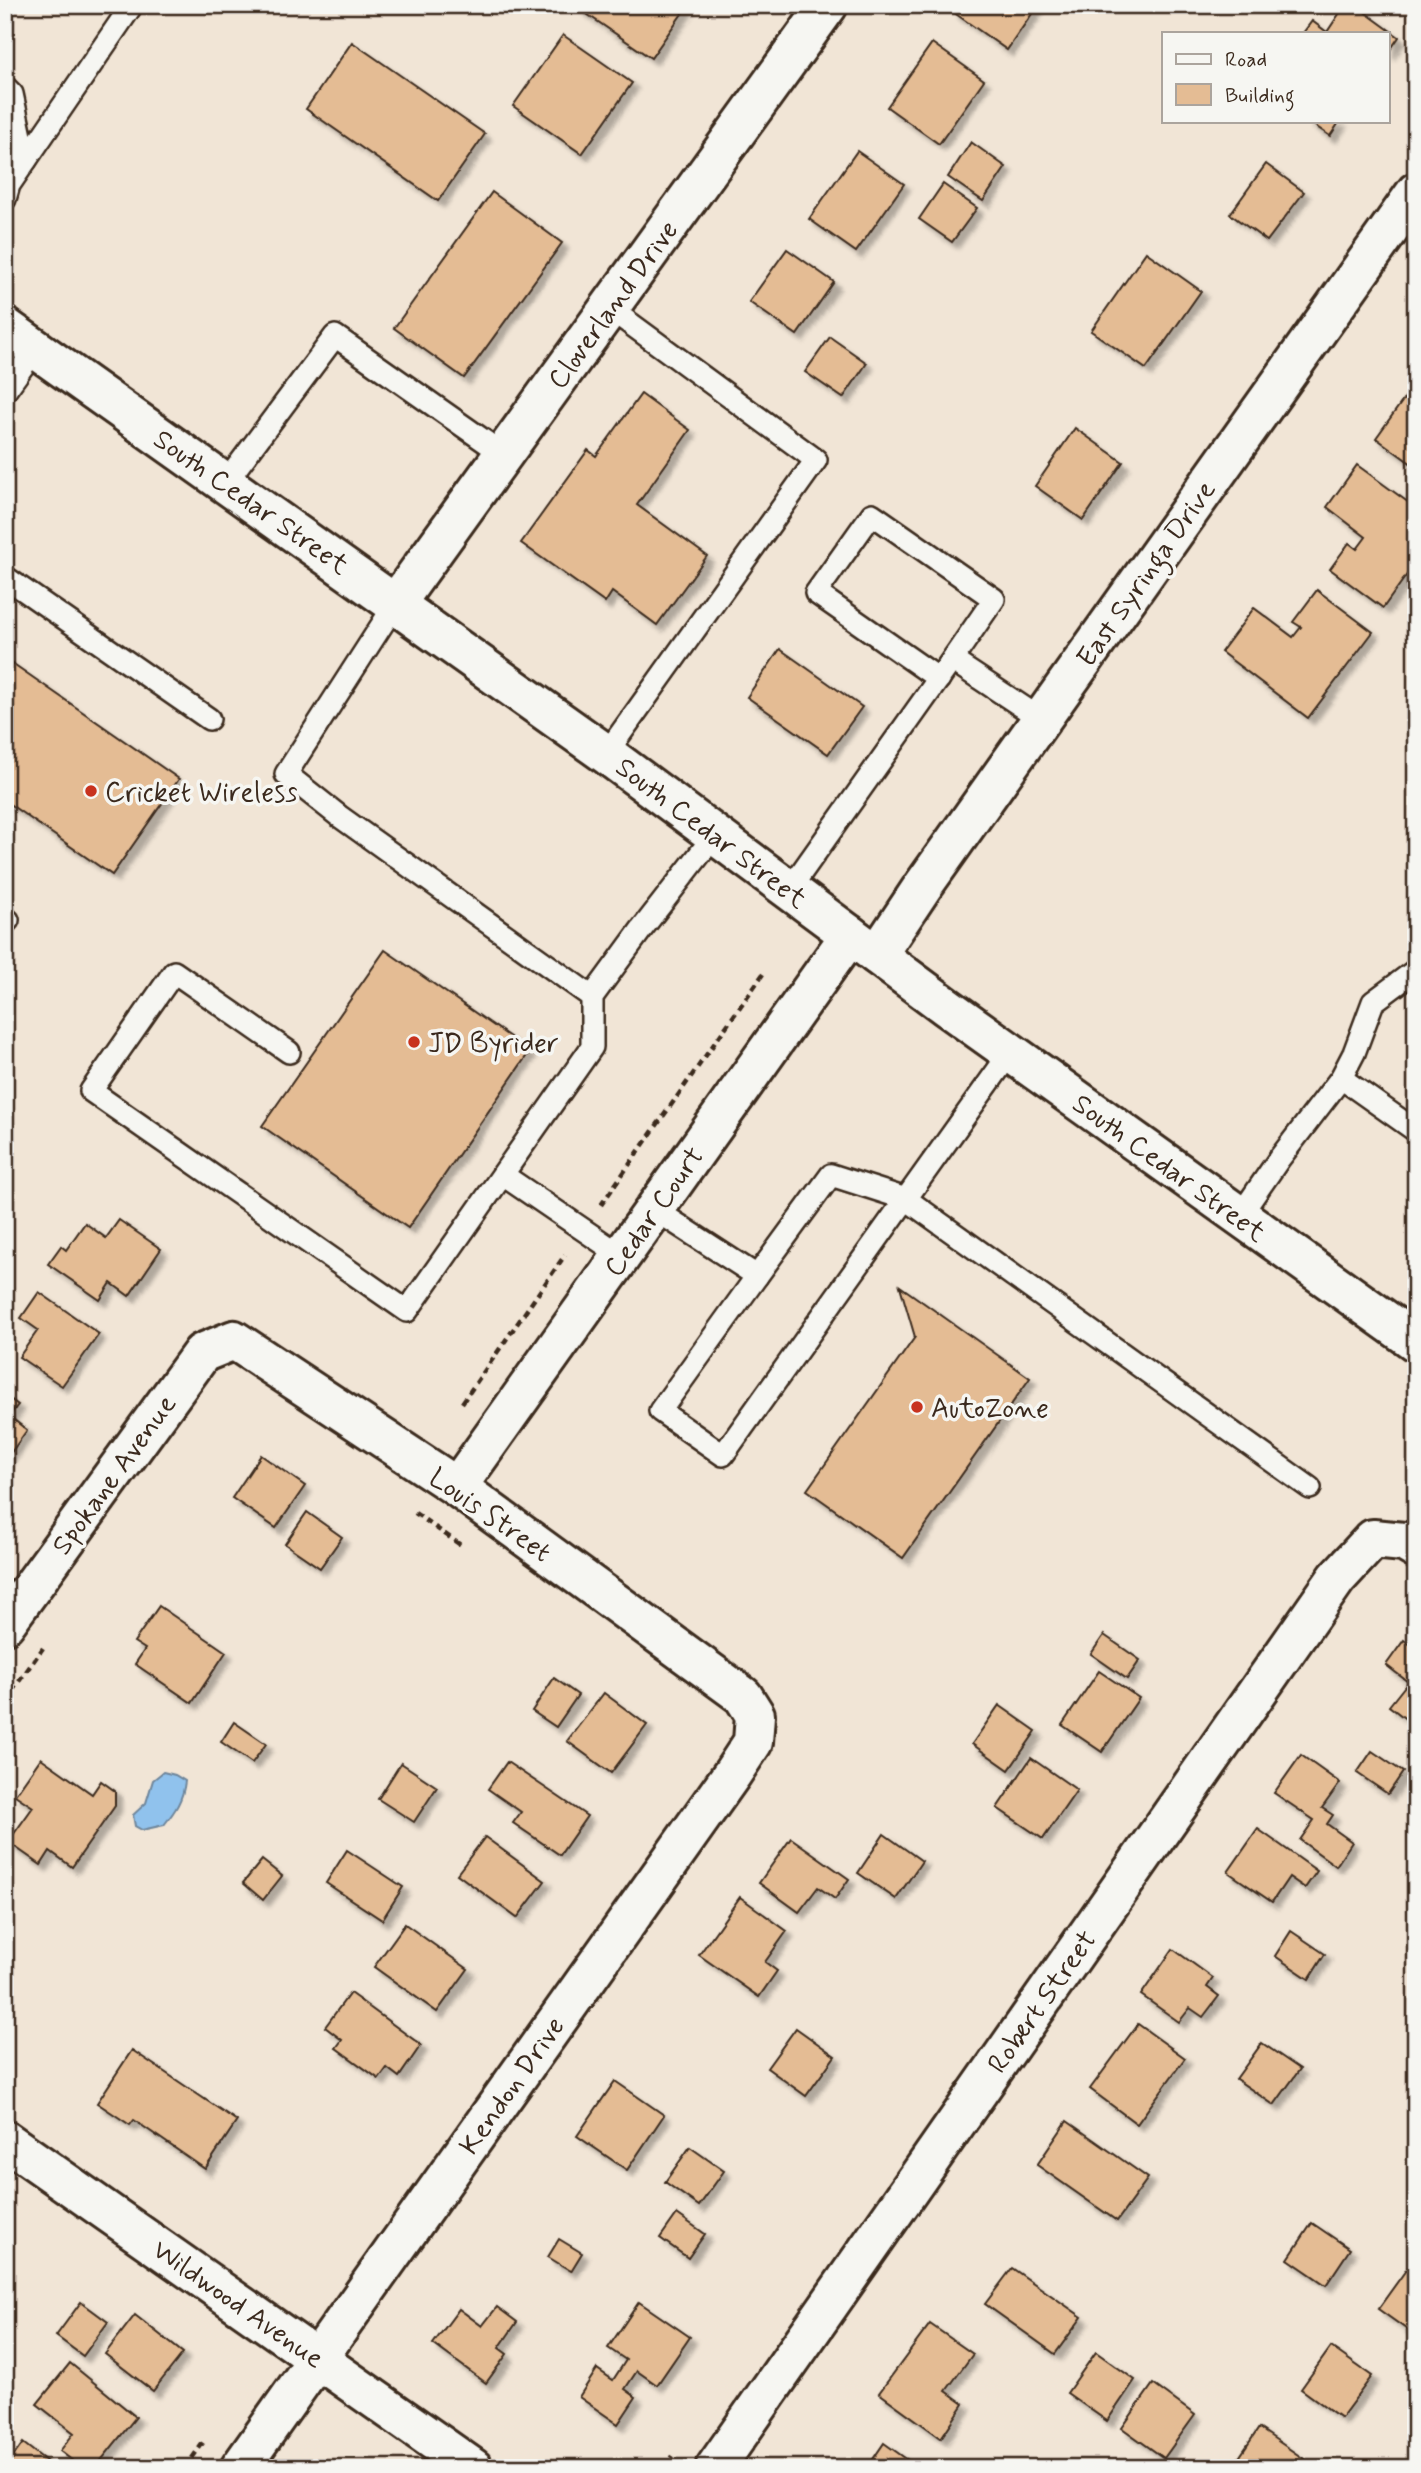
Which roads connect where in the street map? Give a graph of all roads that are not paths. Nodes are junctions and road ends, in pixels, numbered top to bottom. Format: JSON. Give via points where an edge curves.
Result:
{"nodes":[{"id":1,"x":132,"y":5,"type":"edge"},
{"id":2,"x":828,"y":5,"type":"edge"},
{"id":3,"x":5,"y":87,"type":"edge"},
{"id":4,"x":26,"y":160,"type":"junction"},
{"id":5,"x":1416,"y":192,"type":"edge"},
{"id":6,"x":5,"y":199,"type":"edge"},
{"id":7,"x":609,"y":308,"type":"junction"},
{"id":8,"x":5,"y":327,"type":"edge"},
{"id":9,"x":36,"y":348,"type":"junction"},
{"id":10,"x":5,"y":391,"type":"edge"},
{"id":11,"x":503,"y":454,"type":"junction"},
{"id":12,"x":226,"y":482,"type":"junction"},
{"id":13,"x":5,"y":577,"type":"edge"},
{"id":14,"x":396,"y":603,"type":"junction"},
{"id":15,"x":952,"y":660,"type":"junction"},
{"id":16,"x":939,"y":679,"type":"junction"},
{"id":17,"x":209,"y":719,"type":"dead end"},
{"id":18,"x":1041,"y":719,"type":"junction"},
{"id":19,"x":606,"y":754,"type":"junction"},
{"id":20,"x":714,"y":836,"type":"junction"},
{"id":21,"x":789,"y":890,"type":"junction"},
{"id":22,"x":863,"y":945,"type":"junction"},
{"id":23,"x":1416,"y":970,"type":"edge"},
{"id":24,"x":592,"y":997,"type":"junction"},
{"id":25,"x":289,"y":1052,"type":"dead end"},
{"id":26,"x":1010,"y":1053,"type":"junction"},
{"id":27,"x":1341,"y":1078,"type":"junction"},
{"id":28,"x":1416,"y":1131,"type":"edge"},
{"id":29,"x":503,"y":1175,"type":"junction"},
{"id":30,"x":906,"y":1199,"type":"junction"},
{"id":31,"x":654,"y":1209,"type":"junction"},
{"id":32,"x":1239,"y":1217,"type":"junction"},
{"id":33,"x":622,"y":1256,"type":"junction"},
{"id":34,"x":757,"y":1276,"type":"junction"},
{"id":35,"x":234,"y":1340,"type":"joint"},
{"id":36,"x":1416,"y":1342,"type":"edge"},
{"id":37,"x":457,"y":1487,"type":"junction"},
{"id":38,"x":1310,"y":1488,"type":"dead end"},
{"id":39,"x":1416,"y":1549,"type":"edge"},
{"id":40,"x":5,"y":1624,"type":"edge"},
{"id":41,"x":743,"y":1696,"type":"joint"},
{"id":42,"x":5,"y":2140,"type":"edge"},
{"id":43,"x":317,"y":2358,"type":"junction"},
{"id":44,"x":240,"y":2468,"type":"edge"},
{"id":45,"x":473,"y":2468,"type":"edge"},
{"id":46,"x":715,"y":2468,"type":"edge"}],
"edges":[{"from":1,"to":4,"type":"lane"},
{"from":2,"to":7,"type":"street","name":"Cloverland Drive"},
{"from":3,"to":4,"type":"lane","via":[[12,94]]},
{"from":4,"to":6,"type":"lane"},
{"from":5,"to":18,"type":"street","name":"East Syringa Drive"},
{"from":7,"to":11,"type":"street","name":"Cloverland Drive"},
{"from":7,"to":19,"type":"lane","via":[[816,460]]},
{"from":8,"to":9,"type":"street","name":"South Cedar Street"},
{"from":9,"to":10,"type":"lane"},
{"from":9,"to":12,"type":"street","name":"South Cedar Street"},
{"from":11,"to":12,"type":"lane","via":[[335,336]]},
{"from":11,"to":14,"type":"street","name":"Cloverland Drive"},
{"from":12,"to":14,"type":"street","name":"South Cedar Street"},
{"from":13,"to":17,"type":"lane"},
{"from":14,"to":19,"type":"street","name":"South Cedar Street"},
{"from":14,"to":24,"type":"lane","via":[[286,774]]},
{"from":15,"to":16,"type":"lane"},
{"from":15,"to":16,"type":"lane","via":[[994,599],[872,514],[817,593]]},
{"from":15,"to":18,"type":"lane"},
{"from":16,"to":21,"type":"lane"},
{"from":18,"to":22,"type":"street","name":"East Syringa Drive"},
{"from":19,"to":20,"type":"street","name":"South Cedar Street"},
{"from":20,"to":21,"type":"street","name":"South Cedar Street"},
{"from":20,"to":24,"type":"lane"},
{"from":21,"to":22,"type":"street","name":"South Cedar Street"},
{"from":22,"to":26,"type":"street","name":"South Cedar Street"},
{"from":22,"to":31,"type":"street","name":"Cedar Court"},
{"from":23,"to":27,"type":"lane","via":[[1373,1002]]},
{"from":24,"to":29,"type":"lane","via":[[592,1047]]},
{"from":25,"to":29,"type":"lane","via":[[174,972],[91,1091],[407,1311]]},
{"from":26,"to":30,"type":"lane"},
{"from":26,"to":32,"type":"street","name":"South Cedar Street"},
{"from":27,"to":28,"type":"lane"},
{"from":27,"to":32,"type":"lane"},
{"from":29,"to":33,"type":"lane"},
{"from":30,"to":34,"type":"lane","via":[[831,1175]]},
{"from":30,"to":34,"type":"lane","via":[[723,1455],[660,1411]]},
{"from":30,"to":38,"type":"lane"},
{"from":31,"to":33,"type":"street","name":"Cedar Court"},
{"from":31,"to":34,"type":"lane"},
{"from":32,"to":36,"type":"street","name":"South Cedar Street"},
{"from":33,"to":37,"type":"street","name":"Cedar Court"},
{"from":35,"to":37,"type":"street","name":"Louis Street"},
{"from":35,"to":40,"type":"street","name":"Spokane Avenue","via":[[202,1353]]},
{"from":37,"to":41,"type":"street","name":"Louis Street"},
{"from":39,"to":46,"type":"street","name":"Robert Street","via":[[1404,1542],[1373,1539],[1337,1578]]},
{"from":41,"to":43,"type":"street","name":"Kendon Drive","via":[[755,1715],[754,1742]]},
{"from":42,"to":43,"type":"street","name":"Wildwood Avenue"},
{"from":43,"to":44,"type":"street","name":"Kendon Drive"},
{"from":43,"to":45,"type":"street","name":"Wildwood Avenue"}]}
